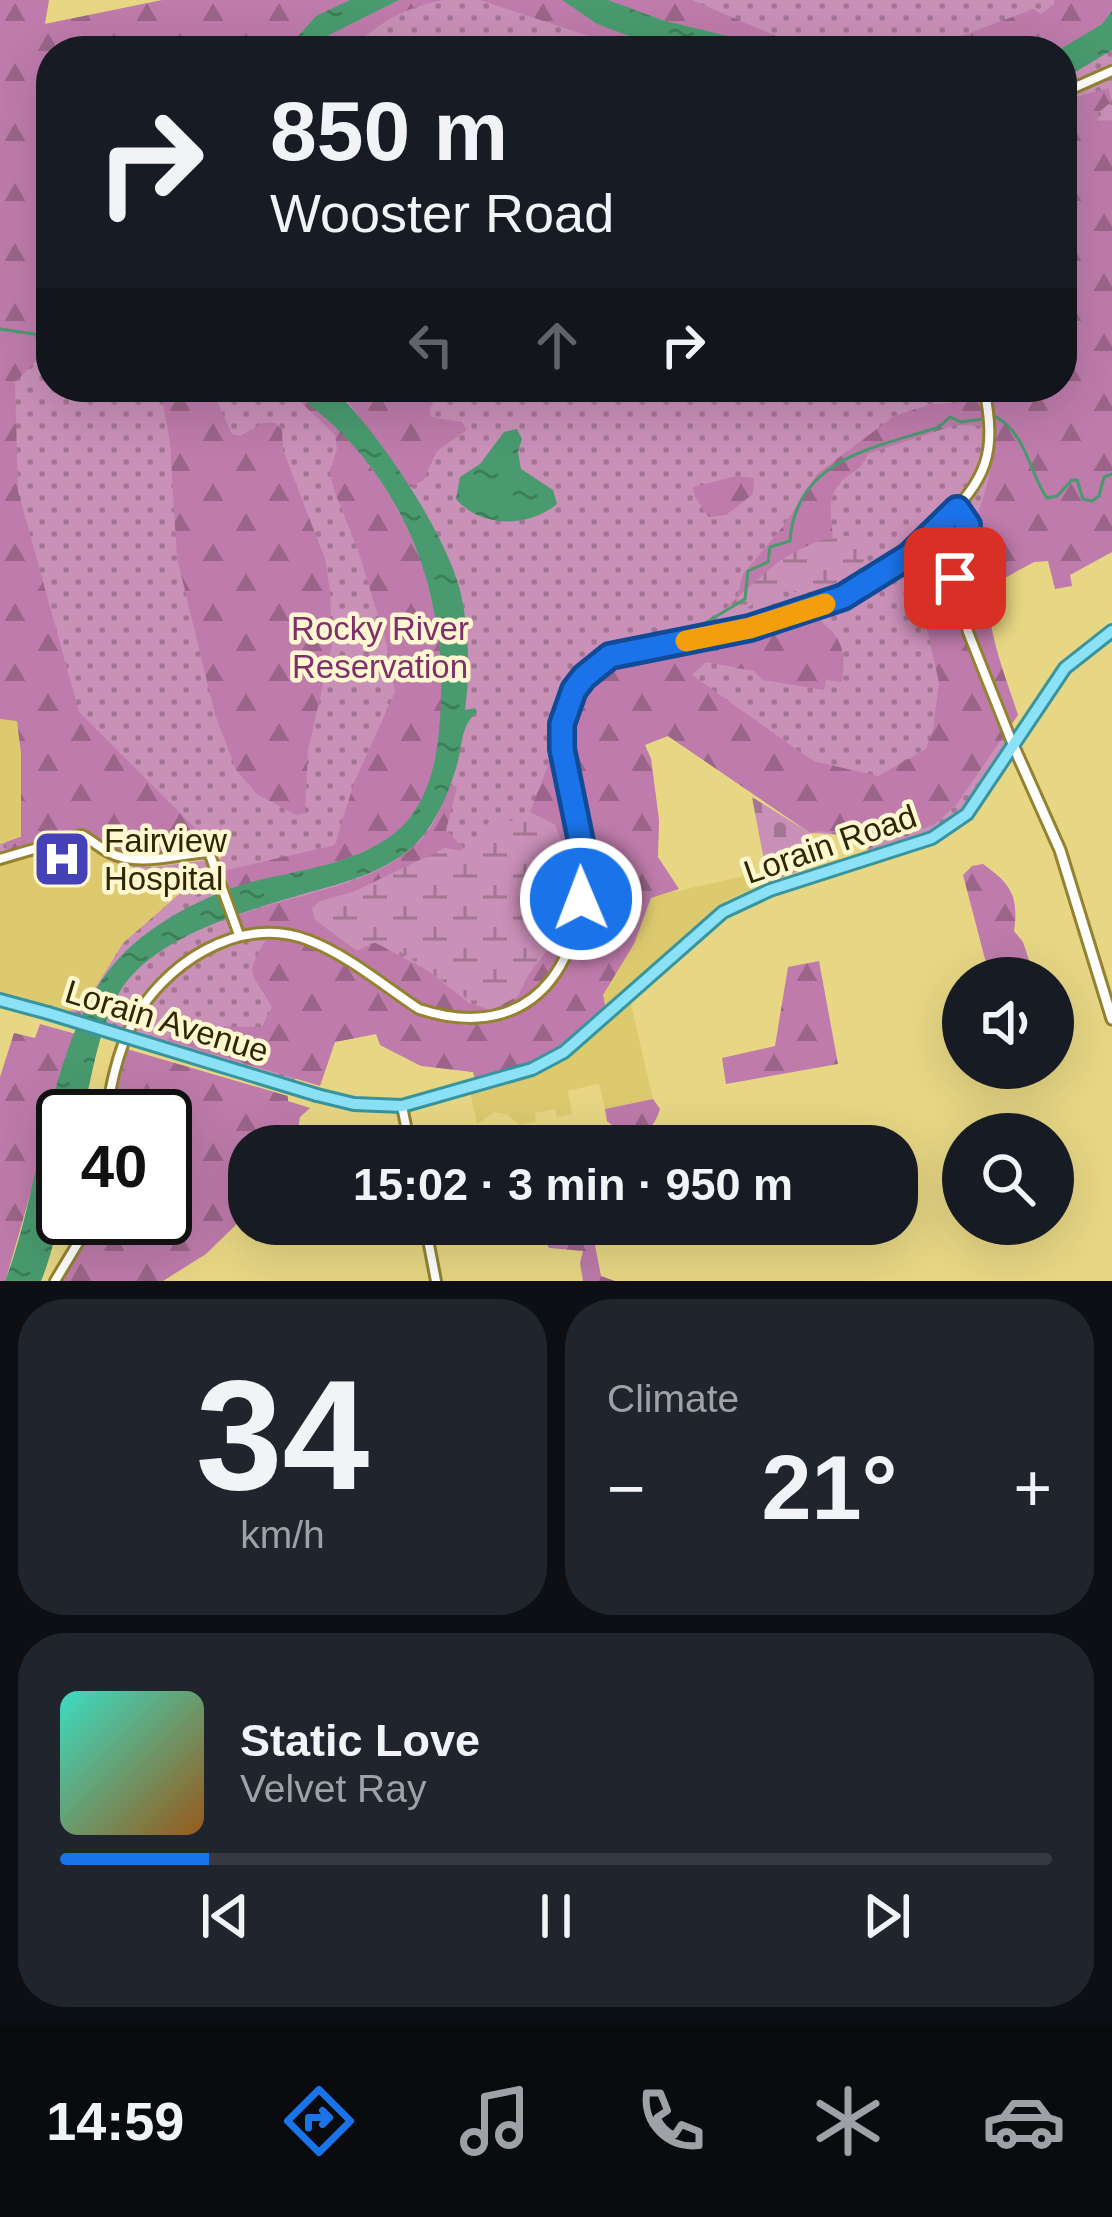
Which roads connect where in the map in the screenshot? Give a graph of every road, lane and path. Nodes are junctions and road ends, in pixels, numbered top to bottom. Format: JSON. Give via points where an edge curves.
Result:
{"nodes":[{"id":1,"x":1112,"y":71,"type":"edge"},
{"id":2,"x":1077,"y":86,"type":"edge"},
{"id":3,"x":986,"y":402,"type":"edge"},
{"id":4,"x":957,"y":509,"type":"junction"},
{"id":5,"x":1112,"y":631,"type":"edge"},
{"id":6,"x":1014,"y":747,"type":"junction"},
{"id":7,"x":0,"y":859,"type":"edge"},
{"id":8,"x":239,"y":935,"type":"junction"},
{"id":9,"x":0,"y":1000,"type":"edge"},
{"id":10,"x":1112,"y":1019,"type":"edge"},
{"id":11,"x":112,"y":1089,"type":"edge"},
{"id":12,"x":317,"y":1095,"type":"joint"},
{"id":13,"x":402,"y":1106,"type":"junction"},
{"id":14,"x":406,"y":1125,"type":"edge"},
{"id":15,"x":77,"y":1245,"type":"edge"},
{"id":16,"x":429,"y":1245,"type":"edge"},
{"id":17,"x":55,"y":1281,"type":"edge"},
{"id":18,"x":436,"y":1281,"type":"edge"}],
"edges":[{"from":1,"to":2,"type":"street"},
{"from":3,"to":4,"type":"street","via":[[989,460]]},
{"from":4,"to":6,"type":"street","via":[[968,525],[955,578],[959,596]]},
{"from":4,"to":8,"type":"street","via":[[909,556],[843,597],[750,628],[610,656],[584,677],[562,724],[581,842],[578,917],[558,970],[520,1008],[475,1021],[439,1016],[308,939]]},
{"from":5,"to":6,"type":"main road","name":"Lorain Road","via":[[1065,668]]},
{"from":6,"to":10,"type":"main road","via":[[1060,850]]},
{"from":6,"to":13,"type":"main road","name":"Lorain Road","via":[[967,814],[932,838],[756,895],[723,912],[564,1052],[518,1074]]},
{"from":7,"to":8,"type":"street","via":[[82,835],[132,859],[209,852]]},
{"from":8,"to":11,"type":"street","via":[[183,965],[142,1007]]},
{"from":9,"to":12,"type":"main road","name":"Lorain Avenue","bridge":true},
{"from":12,"to":13,"type":"main road","name":"Lorain Road"},
{"from":13,"to":14,"type":"street"},
{"from":15,"to":17,"type":"street"},
{"from":16,"to":18,"type":"street"}]}
